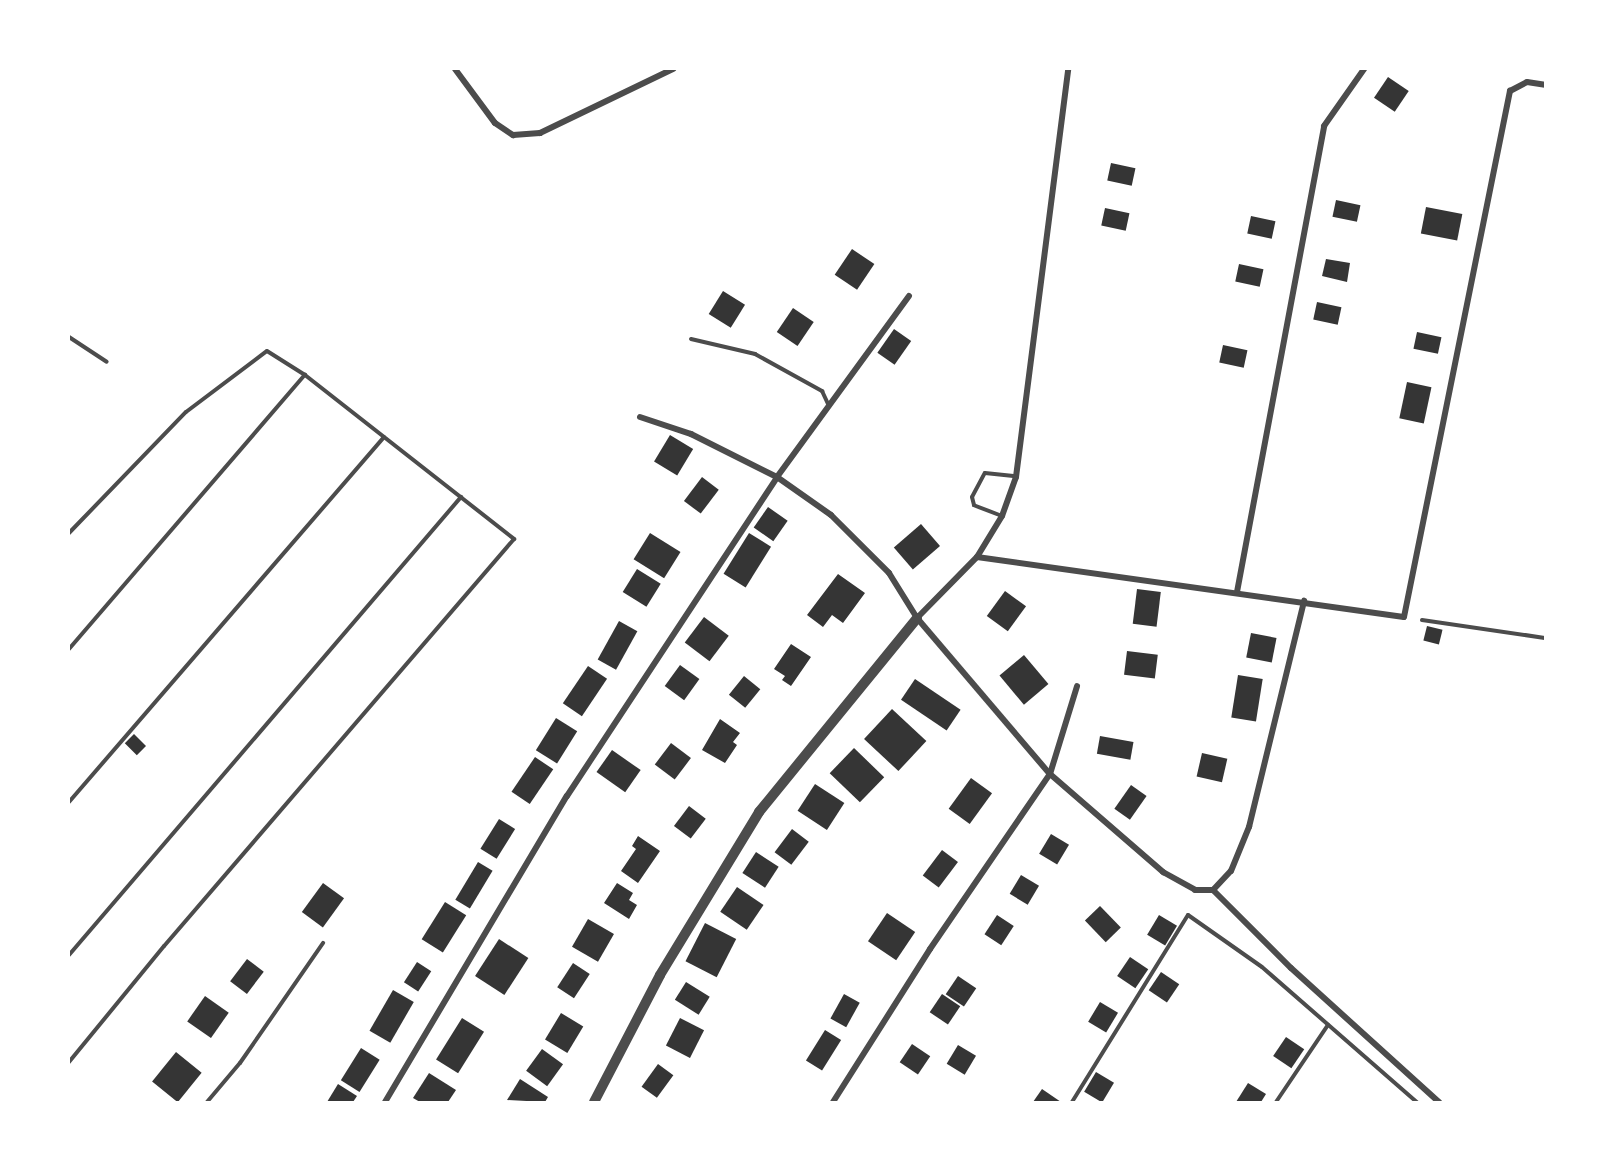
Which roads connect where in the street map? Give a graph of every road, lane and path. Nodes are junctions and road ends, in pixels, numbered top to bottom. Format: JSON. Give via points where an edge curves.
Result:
{"nodes":[{"id":1,"x":455,"y":69,"type":"edge"},
{"id":2,"x":673,"y":69,"type":"edge"},
{"id":3,"x":1068,"y":69,"type":"edge"},
{"id":4,"x":1364,"y":69,"type":"edge"},
{"id":5,"x":1545,"y":85,"type":"edge"},
{"id":6,"x":909,"y":296,"type":"dead end"},
{"id":7,"x":69,"y":337,"type":"edge"},
{"id":8,"x":691,"y":339,"type":"dead end"},
{"id":9,"x":107,"y":362,"type":"dead end"},
{"id":10,"x":304,"y":375,"type":"junction"},
{"id":11,"x":830,"y":407,"type":"junction"},
{"id":12,"x":640,"y":417,"type":"dead end"},
{"id":13,"x":384,"y":437,"type":"junction"},
{"id":14,"x":777,"y":477,"type":"junction"},
{"id":15,"x":1016,"y":477,"type":"junction"},
{"id":16,"x":461,"y":497,"type":"junction"},
{"id":17,"x":1002,"y":516,"type":"junction"},
{"id":18,"x":69,"y":533,"type":"edge"},
{"id":19,"x":977,"y":557,"type":"junction"},
{"id":20,"x":1237,"y":592,"type":"junction"},
{"id":21,"x":1304,"y":601,"type":"junction"},
{"id":22,"x":917,"y":618,"type":"junction"},
{"id":23,"x":1422,"y":620,"type":"dead end"},
{"id":24,"x":1545,"y":638,"type":"edge"},
{"id":25,"x":69,"y":650,"type":"edge"},
{"id":26,"x":1077,"y":686,"type":"dead end"},
{"id":27,"x":1050,"y":774,"type":"junction"},
{"id":28,"x":69,"y":802,"type":"edge"},
{"id":29,"x":1213,"y":890,"type":"junction"},
{"id":30,"x":323,"y":943,"type":"dead end"},
{"id":31,"x":69,"y":955,"type":"edge"},
{"id":32,"x":1328,"y":1024,"type":"junction"},
{"id":33,"x":69,"y":1062,"type":"edge"},
{"id":34,"x":207,"y":1102,"type":"edge"},
{"id":35,"x":385,"y":1102,"type":"edge"},
{"id":36,"x":594,"y":1102,"type":"edge"},
{"id":37,"x":833,"y":1102,"type":"edge"},
{"id":38,"x":1072,"y":1102,"type":"edge"},
{"id":39,"x":1276,"y":1102,"type":"edge"},
{"id":40,"x":1417,"y":1102,"type":"edge"},
{"id":41,"x":1439,"y":1102,"type":"edge"}],
"edges":[{"from":1,"to":2,"type":"street","via":[[495,123],[513,135],[540,133]]},
{"from":3,"to":15,"type":"street"},
{"from":4,"to":20,"type":"street","via":[[1324,126]]},
{"from":5,"to":21,"type":"street","via":[[1527,82],[1510,91],[1404,617]]},
{"from":6,"to":11,"type":"street"},
{"from":7,"to":9,"type":"lane"},
{"from":8,"to":11,"type":"lane","via":[[755,354],[822,391]]},
{"from":10,"to":13,"type":"lane"},
{"from":10,"to":18,"type":"lane","via":[[267,351],[186,412]]},
{"from":10,"to":25,"type":"lane"},
{"from":11,"to":14,"type":"street"},
{"from":12,"to":14,"type":"street","via":[[691,434]]},
{"from":13,"to":16,"type":"lane"},
{"from":13,"to":28,"type":"lane"},
{"from":14,"to":22,"type":"street","via":[[839,523],[889,573]]},
{"from":14,"to":35,"type":"street","via":[[567,796]]},
{"from":15,"to":17,"type":"street"},
{"from":15,"to":17,"type":"lane","via":[[985,473],[972,496],[974,505]]},
{"from":16,"to":31,"type":"lane"},
{"from":16,"to":33,"type":"lane","via":[[514,539]]},
{"from":17,"to":19,"type":"street"},
{"from":19,"to":20,"type":"street"},
{"from":19,"to":22,"type":"street"},
{"from":20,"to":21,"type":"street"},
{"from":21,"to":29,"type":"street","via":[[1249,827],[1230,872]]},
{"from":22,"to":27,"type":"street"},
{"from":22,"to":36,"type":"street","via":[[759,812],[660,975]]},
{"from":23,"to":24,"type":"lane"},
{"from":26,"to":27,"type":"street"},
{"from":27,"to":29,"type":"street","via":[[1163,872],[1195,890]]},
{"from":27,"to":37,"type":"street","via":[[930,949]]},
{"from":29,"to":41,"type":"street","via":[[1291,968]]},
{"from":30,"to":34,"type":"lane","via":[[240,1063]]},
{"from":32,"to":38,"type":"lane","via":[[1262,968],[1188,915]]},
{"from":32,"to":39,"type":"lane"},
{"from":32,"to":40,"type":"lane"}]}
